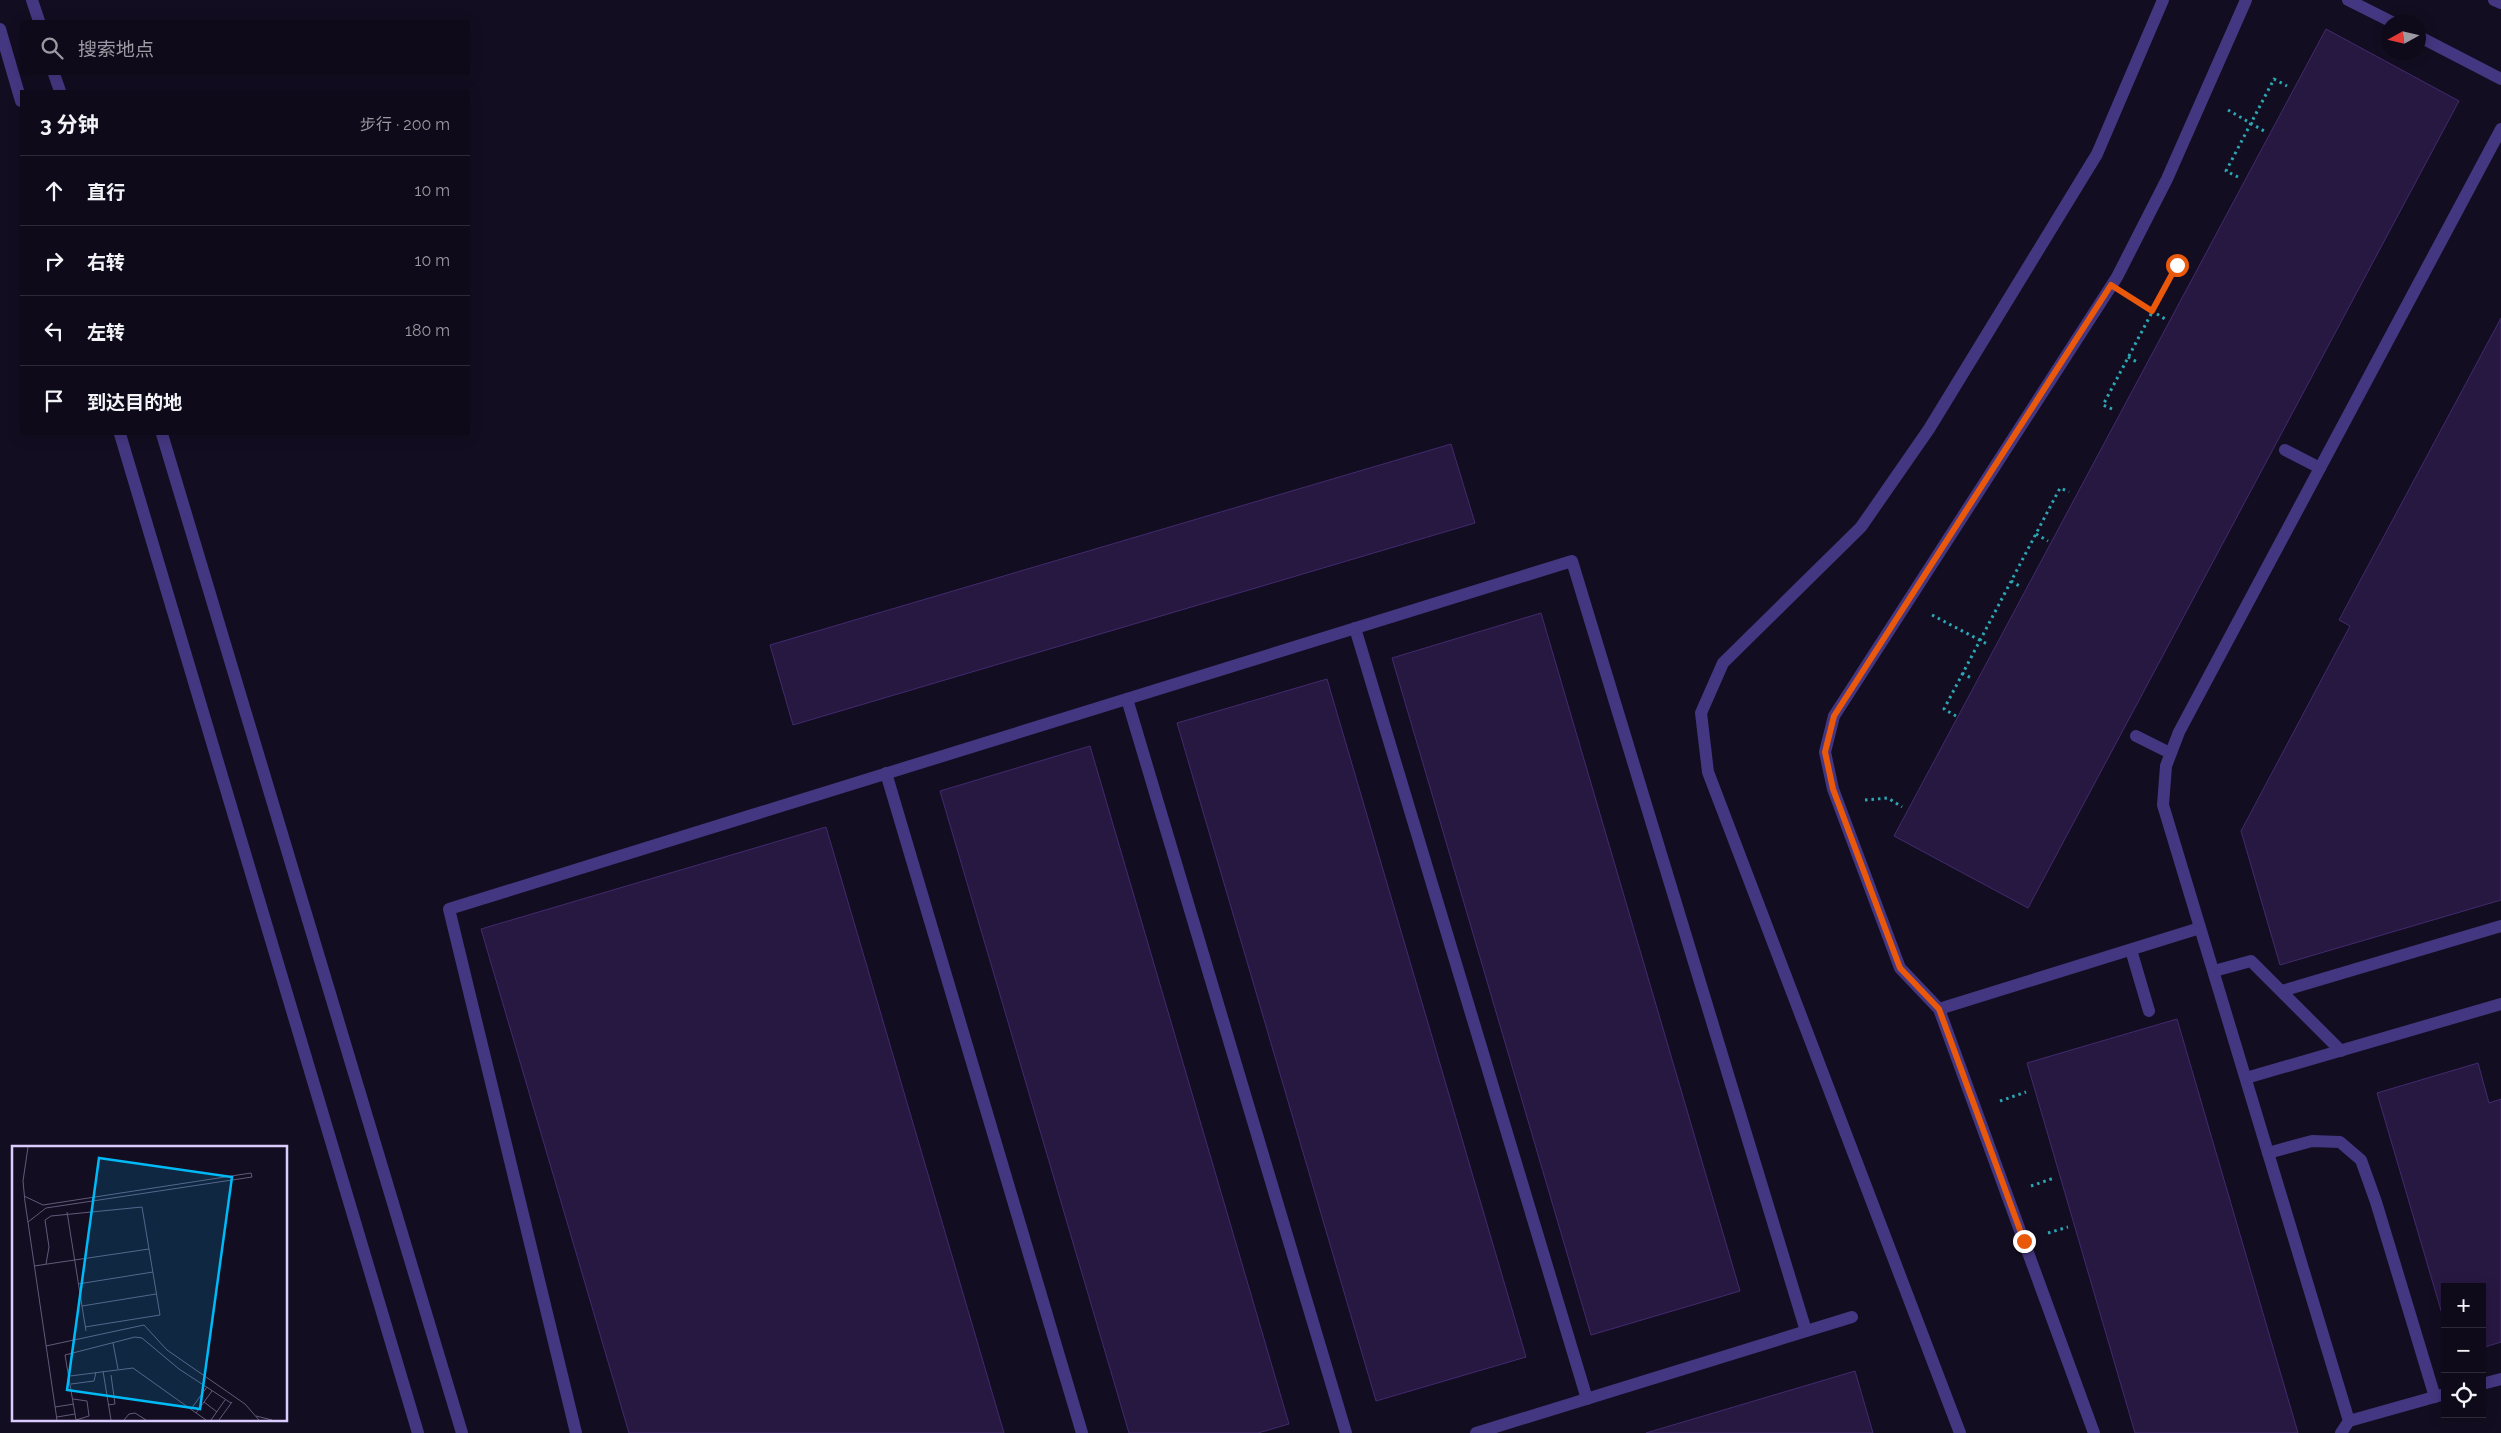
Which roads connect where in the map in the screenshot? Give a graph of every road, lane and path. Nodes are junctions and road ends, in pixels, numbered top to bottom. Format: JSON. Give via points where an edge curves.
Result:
{"nodes":[{"id":1,"x":32,"y":0,"type":"edge"},
{"id":2,"x":2162,"y":0,"type":"edge"},
{"id":3,"x":2246,"y":0,"type":"edge"},
{"id":4,"x":2348,"y":0,"type":"edge"},
{"id":5,"x":2494,"y":0,"type":"edge"},
{"id":6,"x":2501,"y":3,"type":"edge"},
{"id":7,"x":2381,"y":16,"type":"edge"},
{"id":8,"x":39,"y":20,"type":"edge"},
{"id":9,"x":0,"y":29,"type":"edge"},
{"id":10,"x":2426,"y":40,"type":"edge"},
{"id":11,"x":54,"y":75,"type":"edge"},
{"id":12,"x":2501,"y":79,"type":"edge"},
{"id":13,"x":2287,"y":86,"type":"dead end"},
{"id":14,"x":60,"y":90,"type":"edge"},
{"id":15,"x":2203,"y":96,"type":"junction"},
{"id":16,"x":20,"y":98,"type":"edge"},
{"id":17,"x":2251,"y":123,"type":"junction"},
{"id":18,"x":2501,"y":129,"type":"edge"},
{"id":19,"x":2264,"y":130,"type":"dead end"},
{"id":20,"x":2238,"y":177,"type":"dead end"},
{"id":21,"x":2189,"y":271,"type":"dead end"},
{"id":22,"x":2111,"y":285,"type":"junction"},
{"id":23,"x":2152,"y":311,"type":"junction"},
{"id":24,"x":2166,"y":320,"type":"dead end"},
{"id":25,"x":2128,"y":357,"type":"junction"},
{"id":26,"x":2139,"y":363,"type":"dead end"},
{"id":27,"x":2112,"y":410,"type":"dead end"},
{"id":28,"x":120,"y":435,"type":"edge"},
{"id":29,"x":162,"y":435,"type":"edge"},
{"id":30,"x":2284,"y":450,"type":"dead end"},
{"id":31,"x":2320,"y":468,"type":"junction"},
{"id":32,"x":2069,"y":492,"type":"dead end"},
{"id":33,"x":2036,"y":534,"type":"junction"},
{"id":34,"x":2048,"y":540,"type":"dead end"},
{"id":35,"x":2011,"y":581,"type":"junction"},
{"id":36,"x":2021,"y":587,"type":"dead end"},
{"id":37,"x":1908,"y":602,"type":"junction"},
{"id":38,"x":1355,"y":628,"type":"junction"},
{"id":39,"x":1980,"y":640,"type":"junction"},
{"id":40,"x":1989,"y":646,"type":"dead end"},
{"id":41,"x":1962,"y":674,"type":"junction"},
{"id":42,"x":1973,"y":679,"type":"dead end"},
{"id":43,"x":1127,"y":699,"type":"junction"},
{"id":44,"x":1956,"y":716,"type":"dead end"},
{"id":45,"x":2136,"y":736,"type":"dead end"},
{"id":46,"x":2170,"y":753,"type":"junction"},
{"id":47,"x":886,"y":773,"type":"junction"},
{"id":48,"x":1902,"y":807,"type":"dead end"},
{"id":49,"x":1840,"y":808,"type":"junction"},
{"id":50,"x":2501,"y":926,"type":"edge"},
{"id":51,"x":2200,"y":928,"type":"junction"},
{"id":52,"x":2131,"y":950,"type":"junction"},
{"id":53,"x":2214,"y":971,"type":"junction"},
{"id":54,"x":2282,"y":991,"type":"junction"},
{"id":55,"x":2501,"y":1004,"type":"edge"},
{"id":56,"x":1939,"y":1009,"type":"junction"},
{"id":57,"x":2150,"y":1012,"type":"dead end"},
{"id":58,"x":2341,"y":1051,"type":"junction"},
{"id":59,"x":2246,"y":1078,"type":"junction"},
{"id":60,"x":2268,"y":1153,"type":"junction"},
{"id":61,"x":1852,"y":1317,"type":"dead end"},
{"id":62,"x":1806,"y":1332,"type":"junction"},
{"id":63,"x":2501,"y":1379,"type":"edge"},
{"id":64,"x":2486,"y":1383,"type":"edge"},
{"id":65,"x":2440,"y":1396,"type":"edge"},
{"id":66,"x":1586,"y":1399,"type":"junction"},
{"id":67,"x":2349,"y":1421,"type":"junction"},
{"id":68,"x":418,"y":1433,"type":"edge"},
{"id":69,"x":462,"y":1433,"type":"edge"},
{"id":70,"x":576,"y":1433,"type":"edge"},
{"id":71,"x":1082,"y":1433,"type":"edge"},
{"id":72,"x":1346,"y":1433,"type":"edge"},
{"id":73,"x":1476,"y":1433,"type":"edge"},
{"id":74,"x":1960,"y":1433,"type":"edge"},
{"id":75,"x":2094,"y":1433,"type":"edge"},
{"id":76,"x":2341,"y":1433,"type":"edge"}],
"edges":[{"from":1,"to":8,"type":"street"},
{"from":2,"to":74,"type":"street","via":[[2097,154],[1929,429],[1861,527],[1723,664],[1701,713],[1708,772]]},
{"from":3,"to":15,"type":"street"},
{"from":4,"to":7,"type":"street"},
{"from":5,"to":6,"type":"street"},
{"from":9,"to":16,"type":"street"},
{"from":10,"to":12,"type":"street"},
{"from":11,"to":14,"type":"street"},
{"from":13,"to":17,"type":"path","via":[[2274,79]]},
{"from":15,"to":17,"type":"path"},
{"from":15,"to":22,"type":"street","via":[[2167,179]]},
{"from":17,"to":19,"type":"path"},
{"from":17,"to":20,"type":"path","via":[[2226,171]]},
{"from":18,"to":31,"type":"street"},
{"from":21,"to":23,"type":"path","via":[[2177,265]]},
{"from":22,"to":23,"type":"path"},
{"from":22,"to":37,"type":"street"},
{"from":23,"to":24,"type":"path"},
{"from":23,"to":25,"type":"path"},
{"from":25,"to":26,"type":"path"},
{"from":25,"to":27,"type":"path","via":[[2103,405]]},
{"from":28,"to":68,"type":"street"},
{"from":29,"to":69,"type":"street"},
{"from":30,"to":31,"type":"street"},
{"from":31,"to":46,"type":"street"},
{"from":32,"to":33,"type":"path","via":[[2060,488]]},
{"from":33,"to":34,"type":"path"},
{"from":33,"to":35,"type":"path"},
{"from":35,"to":36,"type":"path"},
{"from":35,"to":39,"type":"path"},
{"from":37,"to":39,"type":"path"},
{"from":37,"to":49,"type":"street","via":[[1834,716],[1825,752]]},
{"from":38,"to":43,"type":"street"},
{"from":38,"to":62,"type":"street","via":[[1572,561]]},
{"from":38,"to":66,"type":"street"},
{"from":39,"to":40,"type":"path"},
{"from":39,"to":41,"type":"path"},
{"from":41,"to":42,"type":"path"},
{"from":41,"to":44,"type":"path","via":[[1944,709]]},
{"from":43,"to":47,"type":"street"},
{"from":43,"to":72,"type":"street"},
{"from":45,"to":46,"type":"street"},
{"from":46,"to":51,"type":"street","via":[[2163,805]]},
{"from":47,"to":70,"type":"street","via":[[449,909]]},
{"from":47,"to":71,"type":"street"},
{"from":48,"to":49,"type":"path","via":[[1888,798],[1871,798]]},
{"from":49,"to":56,"type":"street","via":[[1900,968]]},
{"from":50,"to":54,"type":"street"},
{"from":51,"to":52,"type":"street"},
{"from":51,"to":53,"type":"street"},
{"from":52,"to":56,"type":"street"},
{"from":52,"to":57,"type":"street"},
{"from":53,"to":54,"type":"street","via":[[2251,961]]},
{"from":53,"to":59,"type":"street"},
{"from":54,"to":58,"type":"street"},
{"from":55,"to":58,"type":"street"},
{"from":56,"to":75,"type":"street"},
{"from":58,"to":59,"type":"street"},
{"from":59,"to":60,"type":"street"},
{"from":60,"to":65,"type":"street","via":[[2312,1141],[2340,1142],[2360,1160]]},
{"from":60,"to":67,"type":"street"},
{"from":61,"to":62,"type":"street"},
{"from":62,"to":66,"type":"street"},
{"from":63,"to":64,"type":"street"},
{"from":65,"to":67,"type":"street"},
{"from":66,"to":73,"type":"street"},
{"from":67,"to":76,"type":"street"}]}
